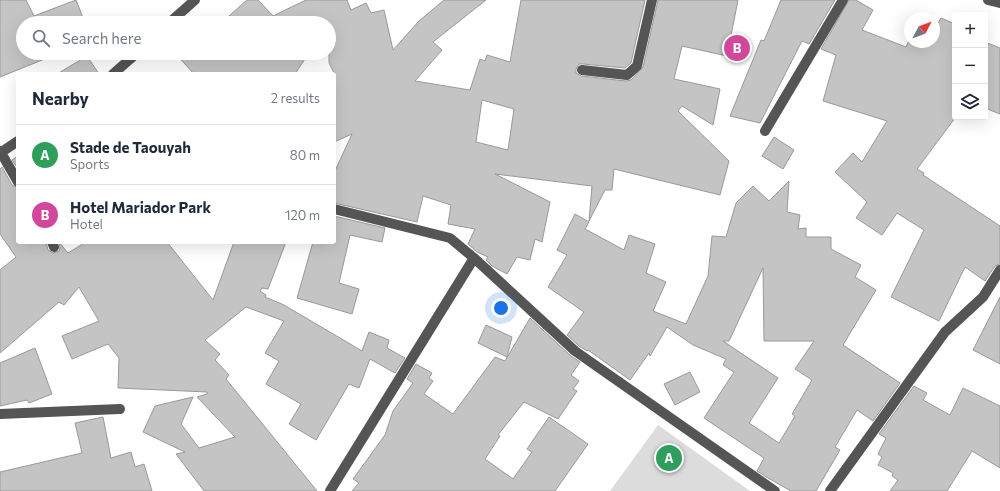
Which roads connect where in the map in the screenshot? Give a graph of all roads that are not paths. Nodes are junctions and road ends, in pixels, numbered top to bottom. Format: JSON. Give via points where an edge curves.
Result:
{"nodes":[{"id":1,"x":195,"y":0,"type":"edge"},
{"id":2,"x":652,"y":0,"type":"edge"},
{"id":3,"x":843,"y":0,"type":"edge"},
{"id":4,"x":988,"y":0,"type":"edge"},
{"id":5,"x":1000,"y":3,"type":"edge"},
{"id":6,"x":177,"y":16,"type":"edge"},
{"id":7,"x":129,"y":60,"type":"edge"},
{"id":8,"x":582,"y":70,"type":"dead end"},
{"id":9,"x":116,"y":72,"type":"edge"},
{"id":10,"x":765,"y":131,"type":"dead end"},
{"id":11,"x":16,"y":141,"type":"edge"},
{"id":12,"x":0,"y":152,"type":"edge"},
{"id":13,"x":16,"y":179,"type":"edge"},
{"id":14,"x":336,"y":210,"type":"edge"},
{"id":15,"x":474,"y":258,"type":"junction"},
{"id":16,"x":1000,"y":270,"type":"edge"},
{"id":17,"x":120,"y":408,"type":"dead end"},
{"id":18,"x":0,"y":414,"type":"edge"},
{"id":19,"x":330,"y":491,"type":"edge"},
{"id":20,"x":775,"y":491,"type":"edge"},
{"id":21,"x":830,"y":491,"type":"edge"}],
"edges":[{"from":1,"to":6,"type":"street"},
{"from":2,"to":8,"type":"street","via":[[637,66],[627,75]]},
{"from":3,"to":10,"type":"street"},
{"from":4,"to":5,"type":"street"},
{"from":7,"to":9,"type":"street"},
{"from":11,"to":12,"type":"street"},
{"from":12,"to":13,"type":"street"},
{"from":14,"to":15,"type":"street","via":[[450,238]]},
{"from":15,"to":19,"type":"street"},
{"from":15,"to":20,"type":"street","via":[[575,351]]},
{"from":16,"to":21,"type":"street","via":[[983,297],[945,332]]},
{"from":17,"to":18,"type":"street"}]}
